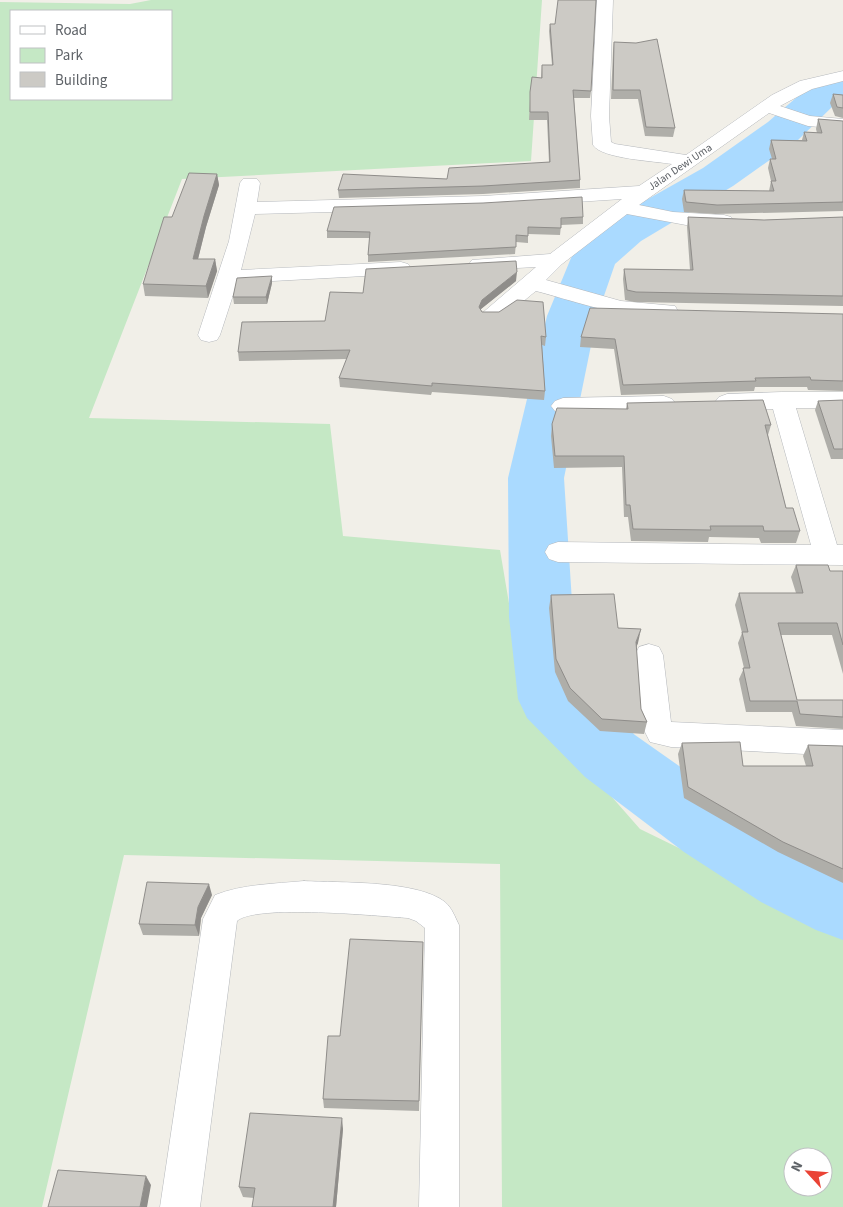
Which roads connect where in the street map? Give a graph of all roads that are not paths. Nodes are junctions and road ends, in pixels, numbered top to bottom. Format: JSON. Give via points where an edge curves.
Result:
{"nodes":[{"id":1,"x":605,"y":0,"type":"edge"},
{"id":2,"x":843,"y":76,"type":"edge"},
{"id":3,"x":767,"y":107,"type":"junction"},
{"id":4,"x":843,"y":124,"type":"edge"},
{"id":5,"x":691,"y":161,"type":"junction"},
{"id":6,"x":250,"y":183,"type":"dead end"},
{"id":7,"x":644,"y":192,"type":"junction"},
{"id":8,"x":247,"y":208,"type":"junction"},
{"id":9,"x":630,"y":210,"type":"junction"},
{"id":10,"x":745,"y":221,"type":"edge"},
{"id":11,"x":555,"y":260,"type":"junction"},
{"id":12,"x":459,"y":265,"type":"edge"},
{"id":13,"x":421,"y":267,"type":"edge"},
{"id":14,"x":229,"y":277,"type":"junction"},
{"id":15,"x":532,"y":283,"type":"junction"},
{"id":16,"x":686,"y":312,"type":"edge"},
{"id":17,"x":491,"y":315,"type":"edge"},
{"id":18,"x":209,"y":336,"type":"dead end"},
{"id":19,"x":782,"y":400,"type":"junction"},
{"id":20,"x":843,"y":400,"type":"edge"},
{"id":21,"x":563,"y":406,"type":"edge"},
{"id":22,"x":558,"y":552,"type":"dead end"},
{"id":23,"x":835,"y":555,"type":"edge"},
{"id":24,"x":650,"y":655,"type":"dead end"},
{"id":25,"x":843,"y":742,"type":"edge"},
{"id":26,"x":180,"y":1207,"type":"edge"},
{"id":27,"x":439,"y":1207,"type":"edge"}],
"edges":[{"from":1,"to":5,"type":"street","via":[[600,116],[602,145],[610,149]]},
{"from":2,"to":3,"type":"street","name":"Jalan Dewi Uma","via":[[806,85]]},
{"from":3,"to":4,"type":"street","via":[[808,121]]},
{"from":3,"to":5,"type":"street","name":"Jalan Dewi Uma"},
{"from":5,"to":7,"type":"street","name":"Jalan Dewi Uma"},
{"from":6,"to":8,"type":"street"},
{"from":7,"to":8,"type":"street","via":[[482,202]]},
{"from":7,"to":9,"type":"street","name":"Jalan Dewi Uma"},
{"from":8,"to":14,"type":"street"},
{"from":9,"to":10,"type":"street","via":[[692,221]]},
{"from":9,"to":11,"type":"street","name":"Jalan Dewi Uma"},
{"from":11,"to":12,"type":"street"},
{"from":11,"to":15,"type":"street","name":"Jalan Dewi Uma"},
{"from":13,"to":14,"type":"street"},
{"from":14,"to":18,"type":"street"},
{"from":15,"to":16,"type":"street","via":[[633,310]]},
{"from":15,"to":17,"type":"street","name":"Jalan Dewi Uma"},
{"from":19,"to":20,"type":"street"},
{"from":19,"to":21,"type":"street"},
{"from":19,"to":23,"type":"street"},
{"from":22,"to":23,"type":"street"},
{"from":24,"to":25,"type":"street","via":[[655,722],[661,733]]},
{"from":26,"to":27,"type":"street","via":[[220,919],[227,906],[304,896],[408,903],[431,912],[442,925]]}]}
